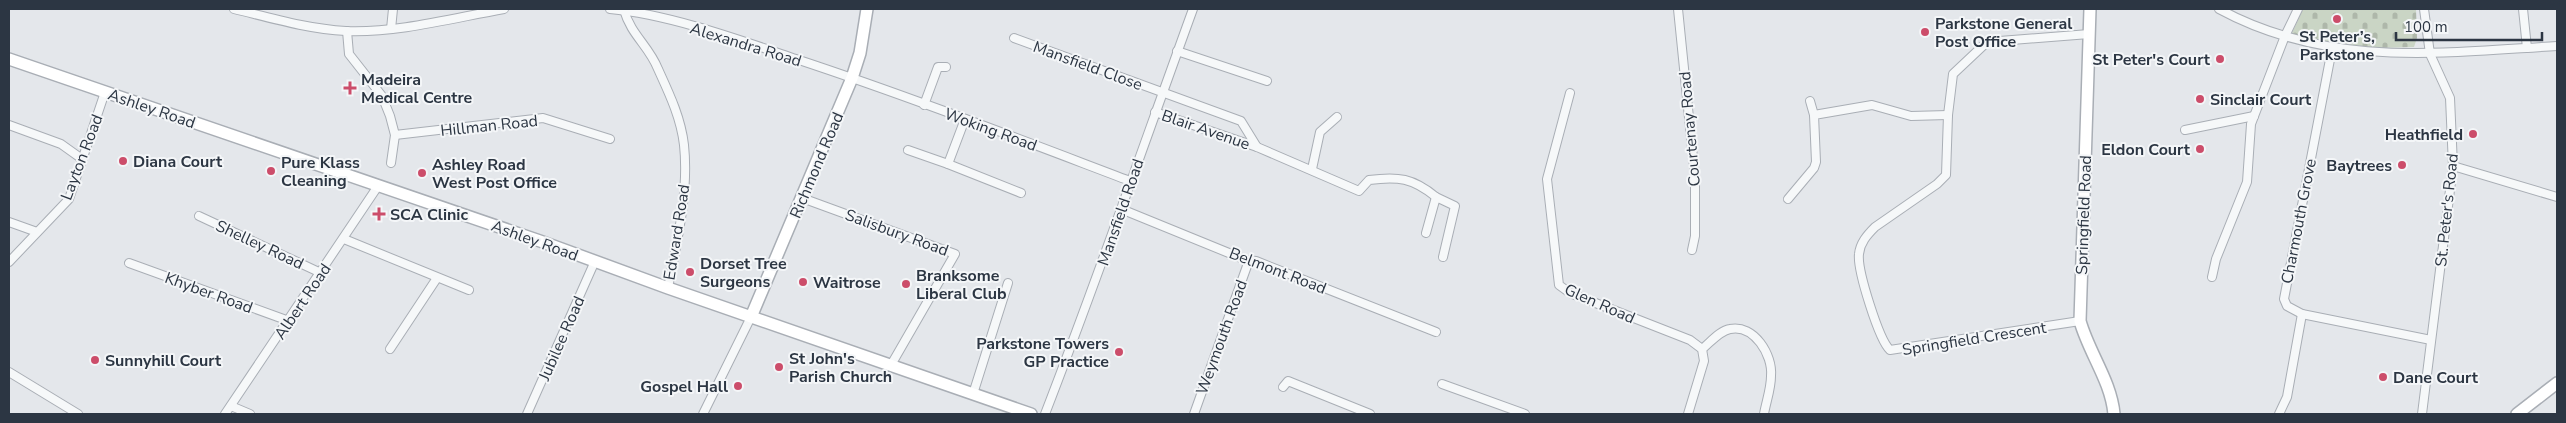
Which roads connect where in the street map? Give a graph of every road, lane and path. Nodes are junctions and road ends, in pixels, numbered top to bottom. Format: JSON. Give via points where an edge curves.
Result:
{"nodes":[{"id":1,"x":234,"y":9,"type":"edge"},
{"id":2,"x":393,"y":9,"type":"edge"},
{"id":3,"x":504,"y":9,"type":"edge"},
{"id":4,"x":610,"y":9,"type":"edge"},
{"id":5,"x":867,"y":9,"type":"edge"},
{"id":6,"x":1193,"y":9,"type":"edge"},
{"id":7,"x":1678,"y":9,"type":"edge"},
{"id":8,"x":2090,"y":9,"type":"edge"},
{"id":9,"x":2219,"y":9,"type":"edge"},
{"id":10,"x":2298,"y":9,"type":"edge"},
{"id":11,"x":2424,"y":9,"type":"edge"},
{"id":12,"x":2523,"y":9,"type":"edge"},
{"id":13,"x":624,"y":10,"type":"edge"},
{"id":14,"x":391,"y":29,"type":"junction"},
{"id":15,"x":347,"y":31,"type":"junction"},
{"id":16,"x":2089,"y":34,"type":"junction"},
{"id":17,"x":2285,"y":36,"type":"junction"},
{"id":18,"x":1014,"y":38,"type":"dead end"},
{"id":19,"x":2557,"y":46,"type":"edge"},
{"id":20,"x":2332,"y":48,"type":"junction"},
{"id":21,"x":2527,"y":48,"type":"junction"},
{"id":22,"x":1177,"y":51,"type":"junction"},
{"id":23,"x":2430,"y":54,"type":"junction"},
{"id":24,"x":9,"y":58,"type":"edge"},
{"id":25,"x":946,"y":67,"type":"dead end"},
{"id":26,"x":852,"y":78,"type":"junction"},
{"id":27,"x":1268,"y":81,"type":"dead end"},
{"id":28,"x":105,"y":92,"type":"junction"},
{"id":29,"x":1163,"y":92,"type":"junction"},
{"id":30,"x":1570,"y":93,"type":"dead end"},
{"id":31,"x":1810,"y":102,"type":"dead end"},
{"id":32,"x":924,"y":105,"type":"junction"},
{"id":33,"x":1155,"y":112,"type":"junction"},
{"id":34,"x":1814,"y":115,"type":"junction"},
{"id":35,"x":1337,"y":116,"type":"dead end"},
{"id":36,"x":1948,"y":116,"type":"junction"},
{"id":37,"x":2254,"y":116,"type":"junction"},
{"id":38,"x":965,"y":119,"type":"junction"},
{"id":39,"x":9,"y":125,"type":"edge"},
{"id":40,"x":2185,"y":130,"type":"dead end"},
{"id":41,"x":395,"y":135,"type":"junction"},
{"id":42,"x":610,"y":139,"type":"dead end"},
{"id":43,"x":1257,"y":147,"type":"junction"},
{"id":44,"x":908,"y":150,"type":"dead end"},
{"id":45,"x":82,"y":159,"type":"junction"},
{"id":46,"x":391,"y":163,"type":"dead end"},
{"id":47,"x":948,"y":164,"type":"junction"},
{"id":48,"x":2453,"y":166,"type":"junction"},
{"id":49,"x":1312,"y":169,"type":"junction"},
{"id":50,"x":1130,"y":181,"type":"junction"},
{"id":51,"x":378,"y":186,"type":"junction"},
{"id":52,"x":1021,"y":193,"type":"dead end"},
{"id":53,"x":1436,"y":197,"type":"junction"},
{"id":54,"x":2557,"y":197,"type":"edge"},
{"id":55,"x":802,"y":198,"type":"junction"},
{"id":56,"x":1788,"y":199,"type":"dead end"},
{"id":57,"x":1121,"y":209,"type":"junction"},
{"id":58,"x":199,"y":216,"type":"dead end"},
{"id":59,"x":9,"y":222,"type":"edge"},
{"id":60,"x":38,"y":232,"type":"junction"},
{"id":61,"x":1426,"y":233,"type":"dead end"},
{"id":62,"x":344,"y":239,"type":"junction"},
{"id":63,"x":1692,"y":250,"type":"dead end"},
{"id":64,"x":1443,"y":257,"type":"dead end"},
{"id":65,"x":1246,"y":260,"type":"junction"},
{"id":66,"x":595,"y":261,"type":"junction"},
{"id":67,"x":9,"y":262,"type":"edge"},
{"id":68,"x":128,"y":264,"type":"dead end"},
{"id":69,"x":322,"y":273,"type":"junction"},
{"id":70,"x":2212,"y":277,"type":"dead end"},
{"id":71,"x":437,"y":278,"type":"junction"},
{"id":72,"x":1008,"y":283,"type":"dead end"},
{"id":73,"x":668,"y":288,"type":"junction"},
{"id":74,"x":469,"y":290,"type":"dead end"},
{"id":75,"x":2302,"y":314,"type":"junction"},
{"id":76,"x":751,"y":317,"type":"junction"},
{"id":77,"x":289,"y":321,"type":"junction"},
{"id":78,"x":2080,"y":321,"type":"junction"},
{"id":79,"x":1436,"y":332,"type":"dead end"},
{"id":80,"x":2430,"y":340,"type":"junction"},
{"id":81,"x":390,"y":349,"type":"dead end"},
{"id":82,"x":1702,"y":349,"type":"junction"},
{"id":83,"x":891,"y":366,"type":"junction"},
{"id":84,"x":9,"y":372,"type":"edge"},
{"id":85,"x":1287,"y":380,"type":"dead end"},
{"id":86,"x":2557,"y":383,"type":"edge"},
{"id":87,"x":1442,"y":384,"type":"dead end"},
{"id":88,"x":973,"y":394,"type":"junction"},
{"id":89,"x":231,"y":406,"type":"junction"},
{"id":90,"x":78,"y":414,"type":"edge"},
{"id":91,"x":224,"y":414,"type":"edge"},
{"id":92,"x":250,"y":414,"type":"edge"},
{"id":93,"x":527,"y":414,"type":"edge"},
{"id":94,"x":703,"y":414,"type":"edge"},
{"id":95,"x":1031,"y":414,"type":"edge"},
{"id":96,"x":1044,"y":414,"type":"edge"},
{"id":97,"x":1194,"y":414,"type":"edge"},
{"id":98,"x":1370,"y":414,"type":"edge"},
{"id":99,"x":1525,"y":414,"type":"edge"},
{"id":100,"x":1688,"y":414,"type":"edge"},
{"id":101,"x":1764,"y":414,"type":"edge"},
{"id":102,"x":2114,"y":414,"type":"edge"},
{"id":103,"x":2279,"y":414,"type":"edge"},
{"id":104,"x":2422,"y":414,"type":"edge"},
{"id":105,"x":2517,"y":414,"type":"edge"}],
"edges":[{"from":1,"to":15,"type":"street","via":[[307,27]]},
{"from":2,"to":14,"type":"street"},
{"from":3,"to":14,"type":"street"},
{"from":4,"to":13,"type":"street","name":"Alexandra Road"},
{"from":5,"to":26,"type":"main road","name":"Richmond Road","via":[[860,53]]},
{"from":6,"to":22,"type":"street","name":"Mansfield Road"},
{"from":7,"to":63,"type":"street","name":"Courtenay Road","via":[[1695,177]]},
{"from":8,"to":16,"type":"main road","name":"Springfield Road"},
{"from":9,"to":17,"type":"street"},
{"from":10,"to":17,"type":"street"},
{"from":11,"to":23,"type":"street","name":"St. Peter's Road"},
{"from":12,"to":21,"type":"street"},
{"from":13,"to":26,"type":"street","name":"Alexandra Road","via":[[746,42]]},
{"from":13,"to":73,"type":"street","name":"Edward Road","via":[[629,27],[657,65],[674,107],[684,144],[684,195]]},
{"from":14,"to":15,"type":"street"},
{"from":15,"to":41,"type":"street","via":[[349,54],[382,96]]},
{"from":16,"to":36,"type":"street","name":"Springfield Crescent","via":[[1987,42],[1953,74]]},
{"from":16,"to":78,"type":"main road","name":"Springfield Road"},
{"from":17,"to":20,"type":"street"},
{"from":17,"to":37,"type":"street"},
{"from":18,"to":29,"type":"street","name":"Mansfield Close"},
{"from":19,"to":21,"type":"street"},
{"from":20,"to":23,"type":"street","via":[[2403,55]]},
{"from":20,"to":75,"type":"street","name":"Charmouth Grove","via":[[2284,299],[2287,306]]},
{"from":21,"to":23,"type":"street"},
{"from":22,"to":27,"type":"street"},
{"from":22,"to":29,"type":"street","name":"Mansfield Road"},
{"from":23,"to":48,"type":"street","name":"St. Peter's Road","via":[[2450,98]]},
{"from":24,"to":28,"type":"main road","name":"Ashley Road"},
{"from":25,"to":32,"type":"street","via":[[938,67]]},
{"from":26,"to":32,"type":"street","name":"Woking Road"},
{"from":26,"to":55,"type":"main road","name":"Richmond Road"},
{"from":28,"to":45,"type":"street","name":"Layton Road"},
{"from":28,"to":51,"type":"main road","name":"Ashley Road"},
{"from":29,"to":33,"type":"street","name":"Mansfield Road"},
{"from":29,"to":43,"type":"street","name":"Blair Avenue","via":[[1241,120]]},
{"from":30,"to":82,"type":"street","name":"Glen Road","via":[[1547,179],[1559,285],[1570,293],[1690,340]]},
{"from":31,"to":34,"type":"street"},
{"from":32,"to":38,"type":"street","name":"Woking Road"},
{"from":33,"to":43,"type":"street","name":"Blair Avenue"},
{"from":33,"to":50,"type":"street","name":"Mansfield Road"},
{"from":34,"to":36,"type":"street","via":[[1872,105],[1911,116]]},
{"from":34,"to":56,"type":"street","via":[[1816,162]]},
{"from":35,"to":49,"type":"street","via":[[1320,132]]},
{"from":36,"to":78,"type":"street","name":"Springfield Crescent","via":[[1946,175],[1875,227],[1860,248],[1860,270],[1888,348],[1895,351]]},
{"from":37,"to":40,"type":"street"},
{"from":37,"to":70,"type":"street","via":[[2247,182]]},
{"from":38,"to":47,"type":"street"},
{"from":38,"to":50,"type":"street","name":"Woking Road"},
{"from":39,"to":45,"type":"street","via":[[61,144]]},
{"from":41,"to":42,"type":"street","name":"Hillman Road","via":[[542,118]]},
{"from":41,"to":46,"type":"street"},
{"from":43,"to":49,"type":"street","name":"Blair Avenue"},
{"from":44,"to":47,"type":"street"},
{"from":45,"to":60,"type":"street","name":"Layton Road","via":[[69,199]]},
{"from":47,"to":52,"type":"street"},
{"from":48,"to":54,"type":"street"},
{"from":48,"to":80,"type":"street","name":"St. Peter's Road"},
{"from":49,"to":53,"type":"street","name":"Blair Avenue","via":[[1359,191],[1369,180],[1406,179],[1422,185]]},
{"from":50,"to":57,"type":"street","name":"Mansfield Road"},
{"from":51,"to":62,"type":"street","name":"Albert Road"},
{"from":51,"to":66,"type":"main road","name":"Ashley Road"},
{"from":53,"to":61,"type":"street"},
{"from":53,"to":64,"type":"street","via":[[1455,206]]},
{"from":55,"to":76,"type":"main road","name":"Richmond Road"},
{"from":55,"to":83,"type":"street","name":"Salisbury Road","via":[[955,254]]},
{"from":57,"to":65,"type":"street","name":"Belmont Road"},
{"from":57,"to":96,"type":"street","name":"Mansfield Road"},
{"from":58,"to":69,"type":"street","name":"Shelley Road"},
{"from":59,"to":60,"type":"street"},
{"from":60,"to":67,"type":"street","name":"Layton Road"},
{"from":62,"to":69,"type":"street","name":"Albert Road"},
{"from":62,"to":71,"type":"street"},
{"from":65,"to":79,"type":"street","name":"Belmont Road","via":[[1256,261]]},
{"from":65,"to":97,"type":"street","name":"Weymouth Road","via":[[1247,266]]},
{"from":66,"to":73,"type":"main road","name":"Ashley Road"},
{"from":66,"to":93,"type":"street","name":"Jubilee Road"},
{"from":68,"to":77,"type":"street","name":"Khyber Road"},
{"from":69,"to":77,"type":"street","name":"Albert Road"},
{"from":71,"to":74,"type":"street"},
{"from":71,"to":81,"type":"street"},
{"from":72,"to":88,"type":"street"},
{"from":73,"to":76,"type":"main road","name":"Ashley Road"},
{"from":75,"to":80,"type":"street","name":"Charmouth Grove"},
{"from":75,"to":103,"type":"street","via":[[2287,396]]},
{"from":76,"to":83,"type":"main road","name":"Ashley Road"},
{"from":76,"to":94,"type":"street"},
{"from":77,"to":89,"type":"street","name":"Albert Road"},
{"from":78,"to":102,"type":"main road","name":"Springfield Road","via":[[2113,398]]},
{"from":80,"to":104,"type":"street","name":"St. Peter's Road"},
{"from":82,"to":100,"type":"street","via":[[1704,361]]},
{"from":82,"to":101,"type":"street","via":[[1722,332],[1731,329],[1751,334],[1760,342],[1772,375]]},
{"from":83,"to":88,"type":"main road","name":"Ashley Road"},
{"from":84,"to":90,"type":"street"},
{"from":85,"to":98,"type":"street"},
{"from":86,"to":105,"type":"main road"},
{"from":87,"to":99,"type":"street"},
{"from":88,"to":95,"type":"main road","name":"Ashley Road"},
{"from":89,"to":91,"type":"street","name":"Albert Road"},
{"from":89,"to":92,"type":"street"}]}
